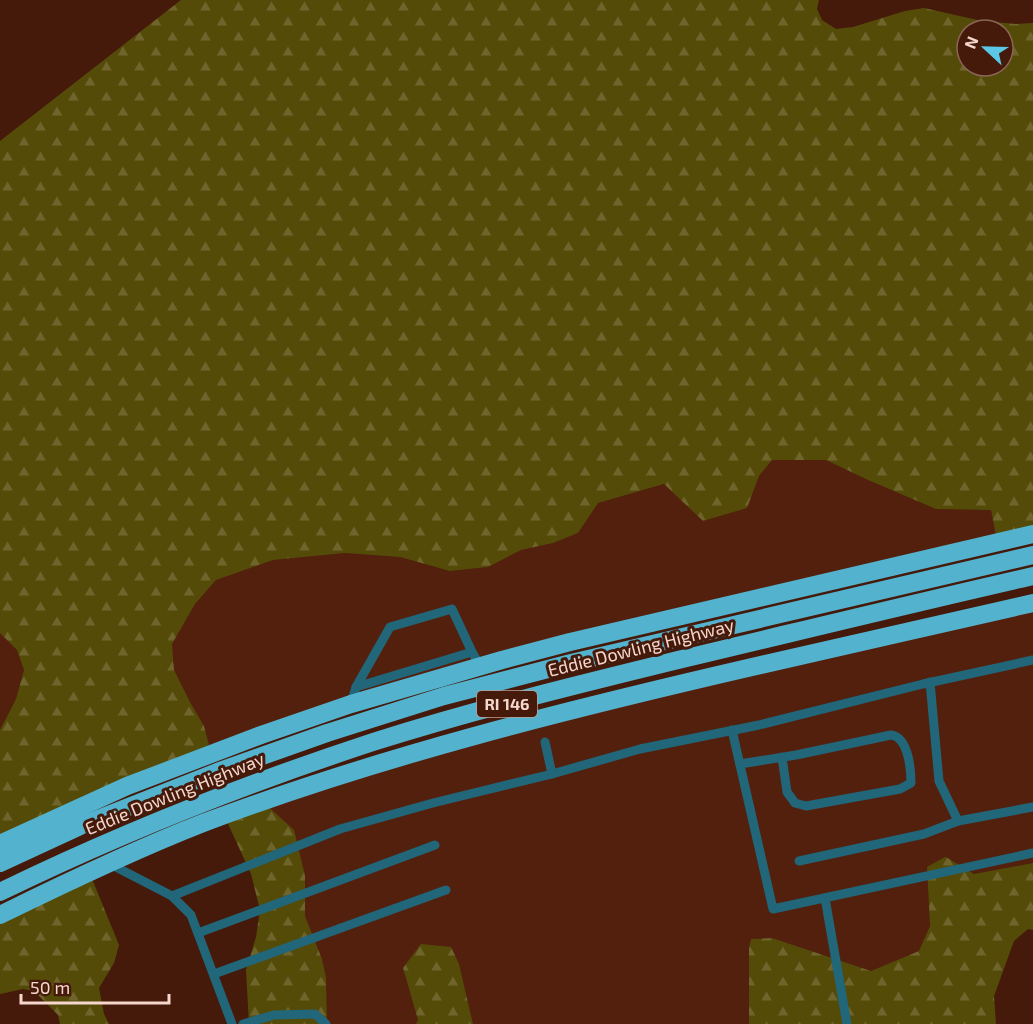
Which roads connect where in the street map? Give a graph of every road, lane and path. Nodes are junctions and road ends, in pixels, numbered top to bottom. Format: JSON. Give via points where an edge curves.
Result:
{"nodes":[{"id":1,"x":1033,"y":534,"type":"edge"},
{"id":2,"x":1033,"y":555,"type":"edge"},
{"id":3,"x":1033,"y":576,"type":"edge"},
{"id":4,"x":1033,"y":603,"type":"edge"},
{"id":5,"x":476,"y":659,"type":"junction"},
{"id":6,"x":1033,"y":660,"type":"edge"},
{"id":7,"x":930,"y":682,"type":"junction"},
{"id":8,"x":354,"y":696,"type":"junction"},
{"id":9,"x":732,"y":730,"type":"junction"},
{"id":10,"x":545,"y":741,"type":"dead end"},
{"id":11,"x":782,"y":757,"type":"junction"},
{"id":12,"x":740,"y":764,"type":"junction"},
{"id":13,"x":552,"y":774,"type":"junction"},
{"id":14,"x":1033,"y":807,"type":"edge"},
{"id":15,"x":958,"y":821,"type":"junction"},
{"id":16,"x":0,"y":844,"type":"edge"},
{"id":17,"x":435,"y":845,"type":"dead end"},
{"id":18,"x":1033,"y":853,"type":"edge"},
{"id":19,"x":800,"y":861,"type":"dead end"},
{"id":20,"x":0,"y":863,"type":"edge"},
{"id":21,"x":108,"y":863,"type":"junction"},
{"id":22,"x":446,"y":890,"type":"dead end"},
{"id":23,"x":0,"y":892,"type":"edge"},
{"id":24,"x":172,"y":896,"type":"junction"},
{"id":25,"x":825,"y":898,"type":"junction"},
{"id":26,"x":0,"y":915,"type":"edge"},
{"id":27,"x":198,"y":933,"type":"junction"},
{"id":28,"x":214,"y":974,"type":"junction"},
{"id":29,"x":232,"y":1024,"type":"edge"},
{"id":30,"x":243,"y":1024,"type":"edge"},
{"id":31,"x":326,"y":1024,"type":"edge"},
{"id":32,"x":847,"y":1024,"type":"edge"}],
"edges":[{"from":1,"to":5,"type":"highway","via":[[570,642]]},
{"from":2,"to":20,"type":"highway","name":"Eddie Dowling Highway","number":"RI 146","via":[[444,696],[217,772],[80,826]]},
{"from":3,"to":23,"type":"highway","name":"Eddie Dowling Highway","number":"RI 146","via":[[572,686],[429,725],[175,813]]},
{"from":4,"to":21,"type":"highway","via":[[584,706],[446,744],[266,800]]},
{"from":5,"to":8,"type":"highway"},
{"from":5,"to":8,"type":"lane","via":[[452,609],[390,627]]},
{"from":6,"to":7,"type":"lane"},
{"from":7,"to":9,"type":"lane"},
{"from":7,"to":15,"type":"lane","via":[[939,781]]},
{"from":8,"to":16,"type":"highway","via":[[127,786]]},
{"from":9,"to":12,"type":"lane"},
{"from":9,"to":13,"type":"lane","via":[[640,749]]},
{"from":10,"to":13,"type":"lane"},
{"from":11,"to":11,"type":"lane","via":[[896,736],[903,743],[911,783],[900,789],[806,806],[795,803],[787,792]]},
{"from":11,"to":12,"type":"lane"},
{"from":12,"to":25,"type":"lane","via":[[772,909]]},
{"from":13,"to":24,"type":"lane","via":[[340,829]]},
{"from":14,"to":15,"type":"lane"},
{"from":15,"to":19,"type":"lane","via":[[924,834]]},
{"from":17,"to":27,"type":"lane"},
{"from":18,"to":25,"type":"lane"},
{"from":21,"to":24,"type":"lane"},
{"from":21,"to":26,"type":"highway"},
{"from":22,"to":28,"type":"lane"},
{"from":24,"to":27,"type":"lane","via":[[191,915]]},
{"from":25,"to":32,"type":"lane"},
{"from":27,"to":28,"type":"lane"},
{"from":28,"to":29,"type":"lane"},
{"from":30,"to":31,"type":"lane","via":[[274,1015],[315,1014]]}]}
